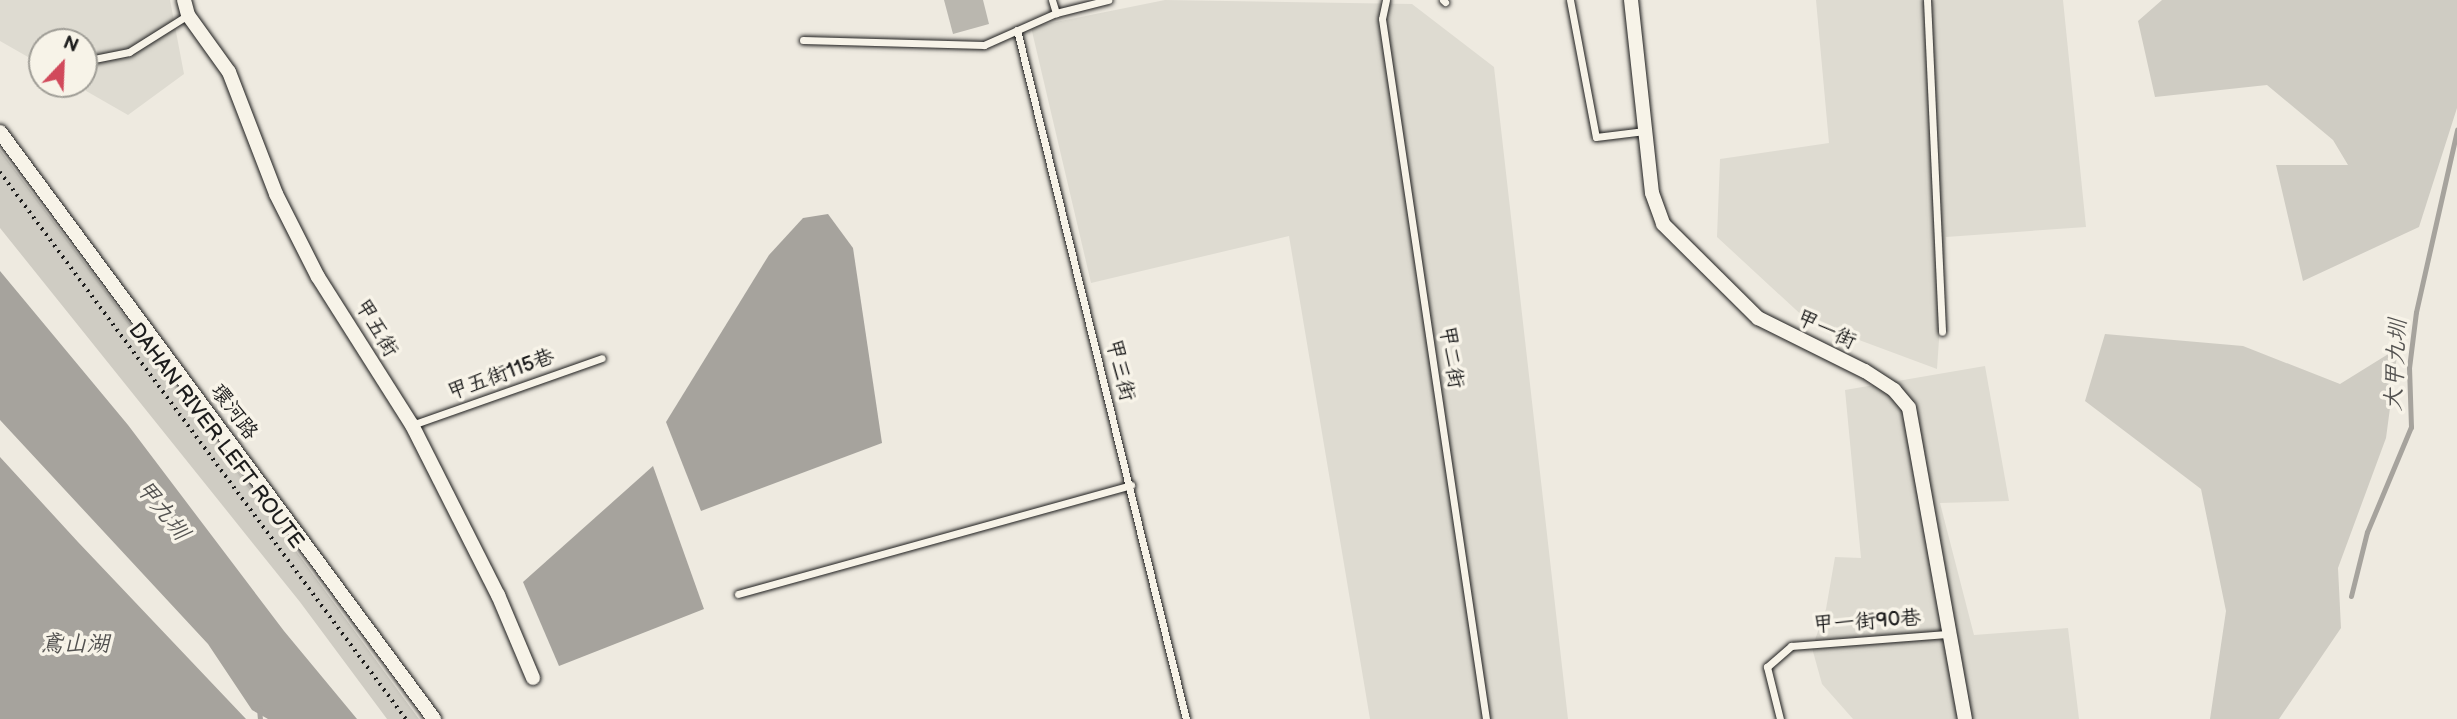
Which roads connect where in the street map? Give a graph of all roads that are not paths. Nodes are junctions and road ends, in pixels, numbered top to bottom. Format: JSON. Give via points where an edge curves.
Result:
{"nodes":[{"id":1,"x":184,"y":0,"type":"edge"},
{"id":2,"x":1052,"y":0,"type":"edge"},
{"id":3,"x":1108,"y":0,"type":"edge"},
{"id":4,"x":1386,"y":0,"type":"edge"},
{"id":5,"x":1570,"y":0,"type":"edge"},
{"id":6,"x":1631,"y":0,"type":"edge"},
{"id":7,"x":1927,"y":0,"type":"edge"},
{"id":8,"x":1056,"y":13,"type":"junction"},
{"id":9,"x":188,"y":15,"type":"junction"},
{"id":10,"x":1017,"y":30,"type":"junction"},
{"id":11,"x":803,"y":40,"type":"dead end"},
{"id":12,"x":98,"y":58,"type":"edge"},
{"id":13,"x":1647,"y":131,"type":"junction"},
{"id":14,"x":0,"y":132,"type":"edge"},
{"id":15,"x":1942,"y":332,"type":"dead end"},
{"id":16,"x":602,"y":358,"type":"dead end"},
{"id":17,"x":412,"y":425,"type":"junction"},
{"id":18,"x":1131,"y":485,"type":"junction"},
{"id":19,"x":738,"y":594,"type":"dead end"},
{"id":20,"x":1947,"y":634,"type":"junction"},
{"id":21,"x":533,"y":678,"type":"dead end"},
{"id":22,"x":434,"y":719,"type":"edge"},
{"id":23,"x":1186,"y":719,"type":"edge"},
{"id":24,"x":1486,"y":719,"type":"edge"},
{"id":25,"x":1780,"y":719,"type":"edge"},
{"id":26,"x":1965,"y":719,"type":"edge"}],
"edges":[{"from":1,"to":9,"type":"street","name":"甲五街"},
{"from":2,"to":8,"type":"lane"},
{"from":3,"to":8,"type":"lane"},
{"from":4,"to":24,"type":"lane","name":"甲二街","via":[[1382,19]]},
{"from":5,"to":13,"type":"lane","via":[[1596,137]]},
{"from":6,"to":13,"type":"street","name":"甲一街"},
{"from":7,"to":15,"type":"lane"},
{"from":8,"to":10,"type":"lane"},
{"from":9,"to":12,"type":"lane","via":[[129,52]]},
{"from":9,"to":17,"type":"street","name":"甲五街","via":[[229,72],[276,194],[318,277]]},
{"from":10,"to":11,"type":"lane","via":[[984,45]]},
{"from":10,"to":18,"type":"lane","name":"甲三街"},
{"from":13,"to":20,"type":"street","name":"甲一街","via":[[1652,193],[1663,224],[1758,318],[1822,354],[1864,371],[1894,390],[1909,408]]},
{"from":14,"to":22,"type":"street","name":"環河路"},
{"from":16,"to":17,"type":"lane","name":"甲五街115巷"},
{"from":17,"to":21,"type":"street","name":"甲五街","via":[[498,595]]},
{"from":18,"to":19,"type":"lane"},
{"from":18,"to":23,"type":"lane","name":"甲三街"},
{"from":20,"to":25,"type":"lane","name":"甲一街90巷","via":[[1791,646],[1767,667]]},
{"from":20,"to":26,"type":"street","name":"甲一街"}]}
